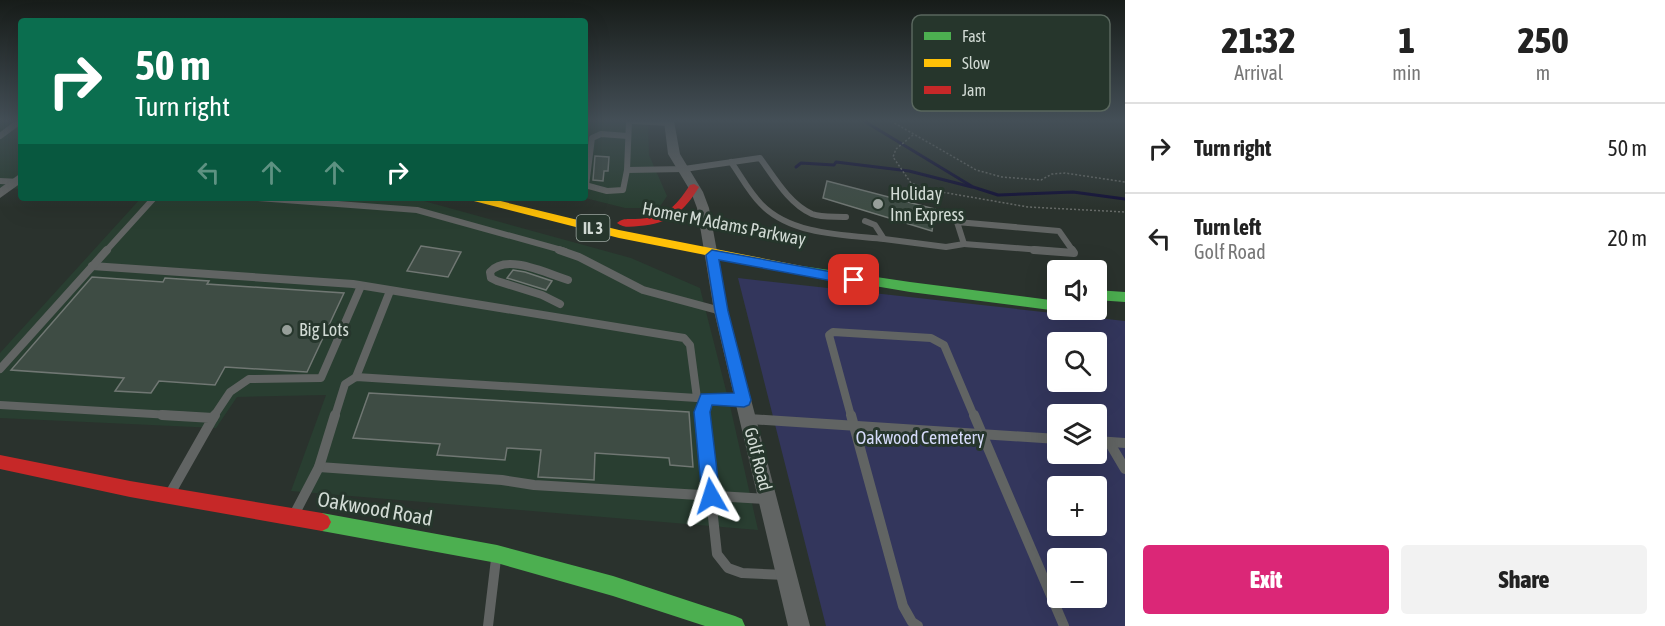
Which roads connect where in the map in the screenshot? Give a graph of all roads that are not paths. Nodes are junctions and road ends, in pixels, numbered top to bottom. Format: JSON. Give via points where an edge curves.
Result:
{"nodes":[{"id":1,"x":590,"y":150,"type":"edge"},
{"id":2,"x":628,"y":150,"type":"edge"},
{"id":3,"x":673,"y":150,"type":"edge"},
{"id":4,"x":731,"y":162,"type":"junction"},
{"id":5,"x":684,"y":169,"type":"junction"},
{"id":6,"x":588,"y":170,"type":"edge"},
{"id":7,"x":627,"y":170,"type":"junction"},
{"id":8,"x":0,"y":181,"type":"edge"},
{"id":9,"x":18,"y":181,"type":"edge"},
{"id":10,"x":18,"y":182,"type":"edge"},
{"id":11,"x":588,"y":186,"type":"edge"},
{"id":12,"x":694,"y":187,"type":"junction"},
{"id":13,"x":0,"y":194,"type":"edge"},
{"id":14,"x":151,"y":201,"type":"edge"},
{"id":15,"x":304,"y":201,"type":"edge"},
{"id":16,"x":485,"y":201,"type":"edge"},
{"id":17,"x":540,"y":201,"type":"edge"},
{"id":18,"x":821,"y":216,"type":"junction"},
{"id":19,"x":846,"y":217,"type":"dead end"},
{"id":20,"x":865,"y":221,"type":"dead end"},
{"id":21,"x":623,"y":223,"type":"junction"},
{"id":22,"x":819,"y":230,"type":"junction"},
{"id":23,"x":884,"y":239,"type":"junction"},
{"id":24,"x":964,"y":244,"type":"junction"},
{"id":25,"x":711,"y":248,"type":"junction"},
{"id":26,"x":92,"y":266,"type":"junction"},
{"id":27,"x":906,"y":272,"type":"dead end"},
{"id":28,"x":941,"y":277,"type":"dead end"},
{"id":29,"x":568,"y":280,"type":"dead end"},
{"id":30,"x":1000,"y":284,"type":"dead end"},
{"id":31,"x":361,"y":286,"type":"junction"},
{"id":32,"x":390,"y":291,"type":"junction"},
{"id":33,"x":1107,"y":296,"type":"edge"},
{"id":34,"x":1125,"y":297,"type":"edge"},
{"id":35,"x":560,"y":304,"type":"dead end"},
{"id":36,"x":1047,"y":305,"type":"edge"},
{"id":37,"x":1107,"y":310,"type":"edge"},
{"id":38,"x":722,"y":311,"type":"junction"},
{"id":39,"x":1125,"y":311,"type":"edge"},
{"id":40,"x":0,"y":369,"type":"edge"},
{"id":41,"x":356,"y":377,"type":"junction"},
{"id":42,"x":702,"y":398,"type":"junction"},
{"id":43,"x":744,"y":400,"type":"junction"},
{"id":44,"x":0,"y":405,"type":"edge"},
{"id":45,"x":213,"y":418,"type":"junction"},
{"id":46,"x":749,"y":419,"type":"junction"},
{"id":47,"x":854,"y":426,"type":"junction"},
{"id":48,"x":983,"y":433,"type":"junction"},
{"id":49,"x":1047,"y":438,"type":"edge"},
{"id":50,"x":1109,"y":442,"type":"joint"},
{"id":51,"x":1125,"y":443,"type":"edge"},
{"id":52,"x":0,"y":462,"type":"edge"},
{"id":53,"x":319,"y":467,"type":"junction"},
{"id":54,"x":1125,"y":469,"type":"edge"},
{"id":55,"x":169,"y":495,"type":"junction"},
{"id":56,"x":711,"y":496,"type":"junction"},
{"id":57,"x":768,"y":499,"type":"junction"},
{"id":58,"x":294,"y":516,"type":"junction"},
{"id":59,"x":497,"y":554,"type":"junction"},
{"id":60,"x":787,"y":576,"type":"junction"},
{"id":61,"x":488,"y":626,"type":"edge"},
{"id":62,"x":735,"y":626,"type":"edge"},
{"id":63,"x":799,"y":626,"type":"edge"},
{"id":64,"x":918,"y":626,"type":"edge"},
{"id":65,"x":1064,"y":626,"type":"edge"}],
"edges":[{"from":1,"to":6,"type":"lane"},
{"from":2,"to":7,"type":"lane"},
{"from":3,"to":5,"type":"street","name":"Golf Road"},
{"from":4,"to":5,"type":"lane"},
{"from":4,"to":18,"type":"lane","via":[[760,158],[796,202]]},
{"from":4,"to":22,"type":"lane","via":[[763,206],[785,221]]},
{"from":5,"to":7,"type":"lane"},
{"from":5,"to":12,"type":"street","name":"Golf Road"},
{"from":7,"to":11,"type":"lane","via":[[623,190]]},
{"from":8,"to":9,"type":"lane"},
{"from":10,"to":13,"type":"street"},
{"from":12,"to":21,"type":"main road","via":[[674,216]]},
{"from":12,"to":25,"type":"street","name":"Golf Road","via":[[703,208]]},
{"from":14,"to":26,"type":"lane"},
{"from":15,"to":38,"type":"lane","via":[[432,213],[571,254],[630,285]]},
{"from":16,"to":25,"type":"main road","name":"Homer M Adams Parkway","number":"IL 3","via":[[572,224]]},
{"from":17,"to":21,"type":"main road","name":"Homer M Adams Parkway","number":"IL 3"},
{"from":18,"to":19,"type":"lane"},
{"from":18,"to":22,"type":"lane"},
{"from":20,"to":23,"type":"lane","via":[[875,225]]},
{"from":21,"to":25,"type":"main road","name":"Homer M Adams Parkway","number":"IL 3"},
{"from":22,"to":23,"type":"lane"},
{"from":23,"to":24,"type":"lane","via":[[946,247]]},
{"from":24,"to":24,"type":"lane","via":[[957,222],[1059,231],[1074,253]]},
{"from":25,"to":27,"type":"main road","name":"Homer M Adams Parkway","number":"IL 3"},
{"from":25,"to":36,"type":"main road","name":"Homer M Adams Parkway","number":"IL 3","via":[[854,280]]},
{"from":25,"to":38,"type":"street","name":"Golf Road"},
{"from":26,"to":31,"type":"lane"},
{"from":26,"to":40,"type":"lane"},
{"from":28,"to":30,"type":"main road"},
{"from":29,"to":35,"type":"lane","via":[[509,262],[496,265],[490,272],[497,281]]},
{"from":31,"to":32,"type":"lane"},
{"from":31,"to":45,"type":"lane","via":[[321,378],[249,379],[230,392]]},
{"from":32,"to":41,"type":"lane"},
{"from":32,"to":42,"type":"lane","via":[[684,338],[690,345]]},
{"from":33,"to":34,"type":"main road"},
{"from":37,"to":39,"type":"main road"},
{"from":38,"to":43,"type":"street","name":"Golf Road"},
{"from":41,"to":42,"type":"lane"},
{"from":41,"to":53,"type":"lane","via":[[345,384],[340,395]]},
{"from":42,"to":43,"type":"lane"},
{"from":42,"to":56,"type":"lane"},
{"from":43,"to":46,"type":"street","name":"Golf Road"},
{"from":44,"to":45,"type":"lane"},
{"from":45,"to":55,"type":"lane"},
{"from":46,"to":47,"type":"lane"},
{"from":46,"to":57,"type":"street","name":"Golf Road"},
{"from":47,"to":48,"type":"lane"},
{"from":47,"to":48,"type":"lane","via":[[830,338],[833,332],[931,338],[941,342]]},
{"from":47,"to":64,"type":"lane","via":[[903,606]]},
{"from":48,"to":49,"type":"lane"},
{"from":48,"to":65,"type":"lane"},
{"from":50,"to":51,"type":"lane"},
{"from":50,"to":54,"type":"lane"},
{"from":52,"to":55,"type":"main road","name":"Oakwood Road"},
{"from":53,"to":56,"type":"lane"},
{"from":53,"to":58,"type":"lane"},
{"from":55,"to":58,"type":"main road","name":"Oakwood Road"},
{"from":56,"to":57,"type":"lane"},
{"from":56,"to":60,"type":"lane","via":[[717,554],[728,568],[742,573]]},
{"from":57,"to":60,"type":"street","name":"Golf Road"},
{"from":58,"to":59,"type":"main road","name":"Oakwood Road"},
{"from":59,"to":61,"type":"lane"},
{"from":59,"to":62,"type":"main road","name":"Oakwood Road"},
{"from":60,"to":63,"type":"street","name":"Golf Road"}]}
